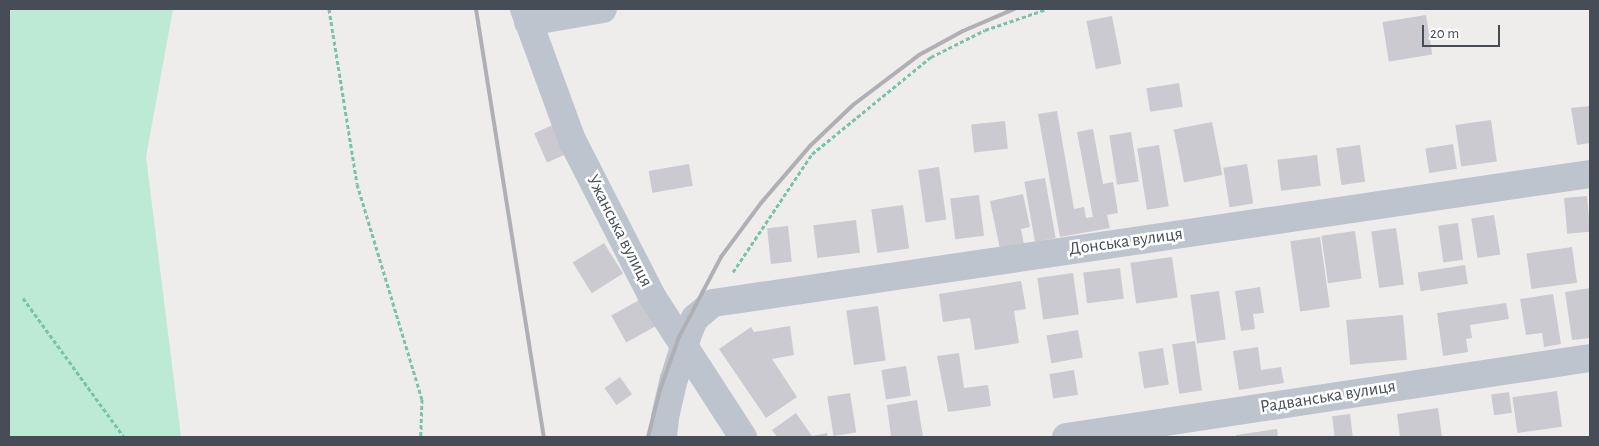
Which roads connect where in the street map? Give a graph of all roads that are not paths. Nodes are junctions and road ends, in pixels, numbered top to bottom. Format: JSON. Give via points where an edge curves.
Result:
{"nodes":[{"id":1,"x":603,"y":9,"type":"edge"},
{"id":2,"x":526,"y":15,"type":"edge"},
{"id":3,"x":1590,"y":174,"type":"edge"},
{"id":4,"x":685,"y":345,"type":"junction"},
{"id":5,"x":1590,"y":358,"type":"edge"},
{"id":6,"x":663,"y":437,"type":"edge"},
{"id":7,"x":743,"y":437,"type":"edge"},
{"id":8,"x":1066,"y":437,"type":"edge"}],
"edges":[{"from":1,"to":2,"type":"street"},
{"from":2,"to":4,"type":"street","name":"Ужанська вулиця","via":[[572,140],[653,298]]},
{"from":3,"to":4,"type":"street","name":"Донська вулиця","via":[[713,304],[695,318]]},
{"from":4,"to":6,"type":"street","via":[[674,379]]},
{"from":4,"to":7,"type":"street","name":"Ужанська вулиця"},
{"from":5,"to":8,"type":"street","name":"Радванська вулиця"}]}
